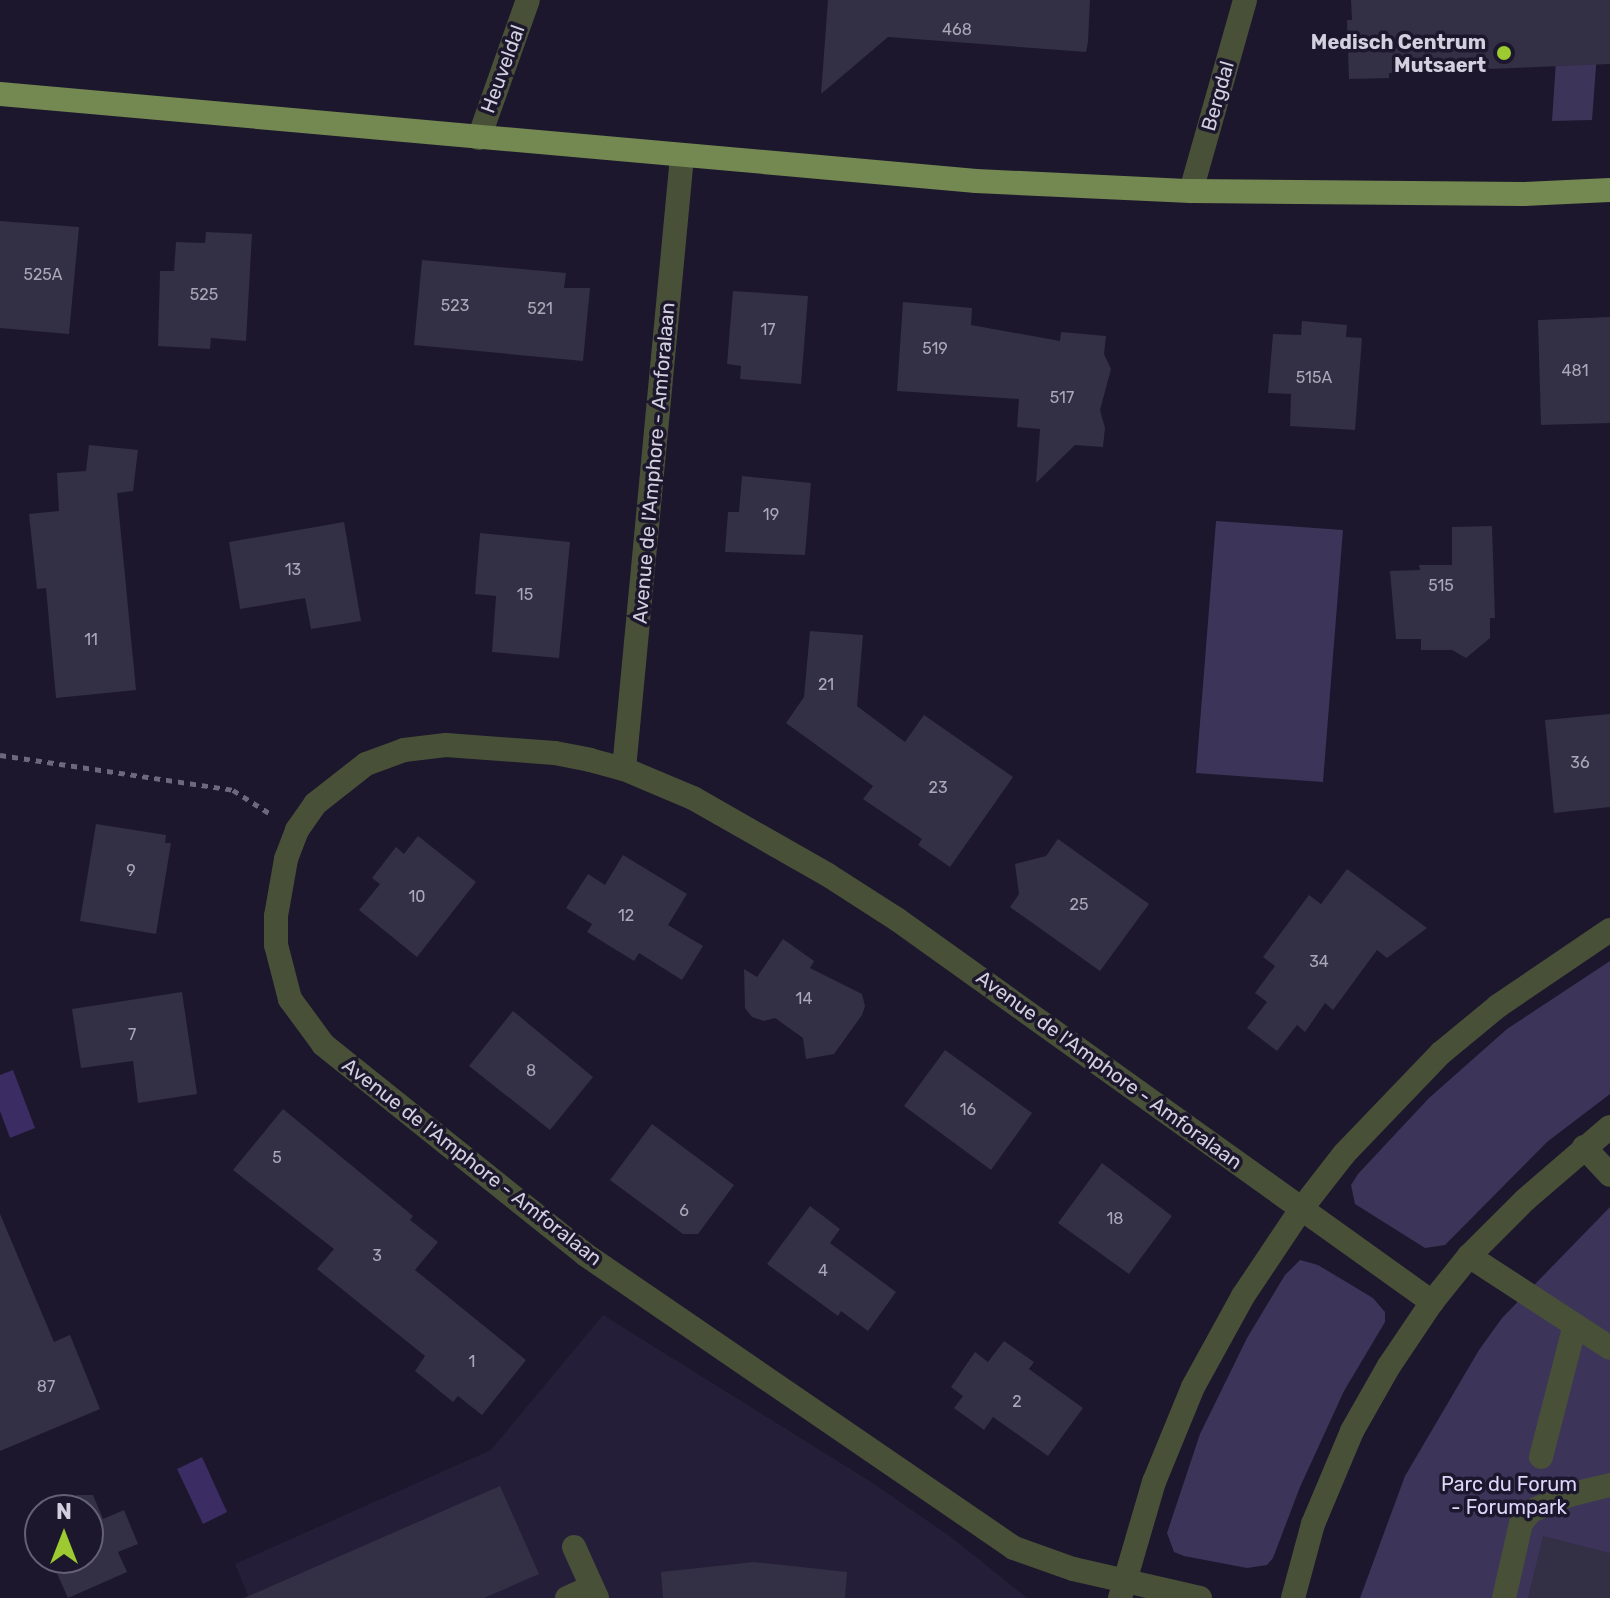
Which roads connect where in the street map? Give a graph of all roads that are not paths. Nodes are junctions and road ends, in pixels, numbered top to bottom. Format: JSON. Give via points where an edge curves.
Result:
{"nodes":[{"id":1,"x":528,"y":0,"type":"edge"},
{"id":2,"x":1245,"y":0,"type":"edge"},
{"id":3,"x":0,"y":94,"type":"edge"},
{"id":4,"x":479,"y":138,"type":"junction"},
{"id":5,"x":682,"y":157,"type":"junction"},
{"id":6,"x":1610,"y":190,"type":"edge"},
{"id":7,"x":1191,"y":191,"type":"junction"},
{"id":8,"x":624,"y":769,"type":"junction"},
{"id":9,"x":1610,"y":930,"type":"edge"},
{"id":10,"x":1610,"y":1127,"type":"edge"},
{"id":11,"x":1584,"y":1147,"type":"junction"},
{"id":12,"x":1610,"y":1175,"type":"edge"},
{"id":13,"x":1302,"y":1208,"type":"junction"},
{"id":14,"x":1469,"y":1256,"type":"junction"},
{"id":15,"x":1432,"y":1302,"type":"junction"},
{"id":16,"x":1575,"y":1325,"type":"junction"},
{"id":17,"x":1610,"y":1348,"type":"edge"},
{"id":18,"x":1541,"y":1457,"type":"dead end"},
{"id":19,"x":1610,"y":1485,"type":"edge"},
{"id":20,"x":574,"y":1547,"type":"dead end"},
{"id":21,"x":1121,"y":1590,"type":"edge"},
{"id":22,"x":595,"y":1592,"type":"edge"},
{"id":23,"x":567,"y":1598,"type":"edge"},
{"id":24,"x":1200,"y":1598,"type":"edge"},
{"id":25,"x":1293,"y":1598,"type":"edge"},
{"id":26,"x":1504,"y":1598,"type":"edge"}],
"edges":[{"from":1,"to":4,"type":"street","name":"Heuveldal"},
{"from":2,"to":7,"type":"street","name":"Bergdal"},
{"from":3,"to":4,"type":"main road"},
{"from":4,"to":5,"type":"main road"},
{"from":5,"to":7,"type":"main road","via":[[873,174]]},
{"from":5,"to":8,"type":"street","name":"Avenue de l'Amphore - Amforalaan"},
{"from":6,"to":7,"type":"main road"},
{"from":8,"to":13,"type":"street","name":"Avenue de l'Amphore - Amforalaan","via":[[755,832],[898,920]]},
{"from":8,"to":21,"type":"street","name":"Avenue de l'Amphore - Amforalaan","via":[[555,753],[446,745],[404,750],[366,764],[339,782],[297,830],[279,888],[279,959],[302,1021],[323,1044],[586,1255],[975,1521],[1027,1553]]},
{"from":9,"to":13,"type":"street","via":[[1519,990],[1441,1053],[1344,1154]]},
{"from":10,"to":11,"type":"street"},
{"from":11,"to":12,"type":"street"},
{"from":11,"to":14,"type":"street"},
{"from":13,"to":15,"type":"street","name":"Avenue de l'Amphore - Amforalaan"},
{"from":13,"to":21,"type":"street","via":[[1243,1296],[1193,1387],[1154,1482]]},
{"from":14,"to":15,"type":"street"},
{"from":14,"to":16,"type":"street"},
{"from":15,"to":25,"type":"street","via":[[1352,1431],[1313,1524]]},
{"from":16,"to":17,"type":"street"},
{"from":16,"to":18,"type":"street"},
{"from":19,"to":26,"type":"street","via":[[1531,1511],[1521,1523]]},
{"from":20,"to":22,"type":"street"},
{"from":21,"to":24,"type":"street","name":"Avenue de l'Amphore - Amforalaan"},
{"from":22,"to":23,"type":"street"}]}
